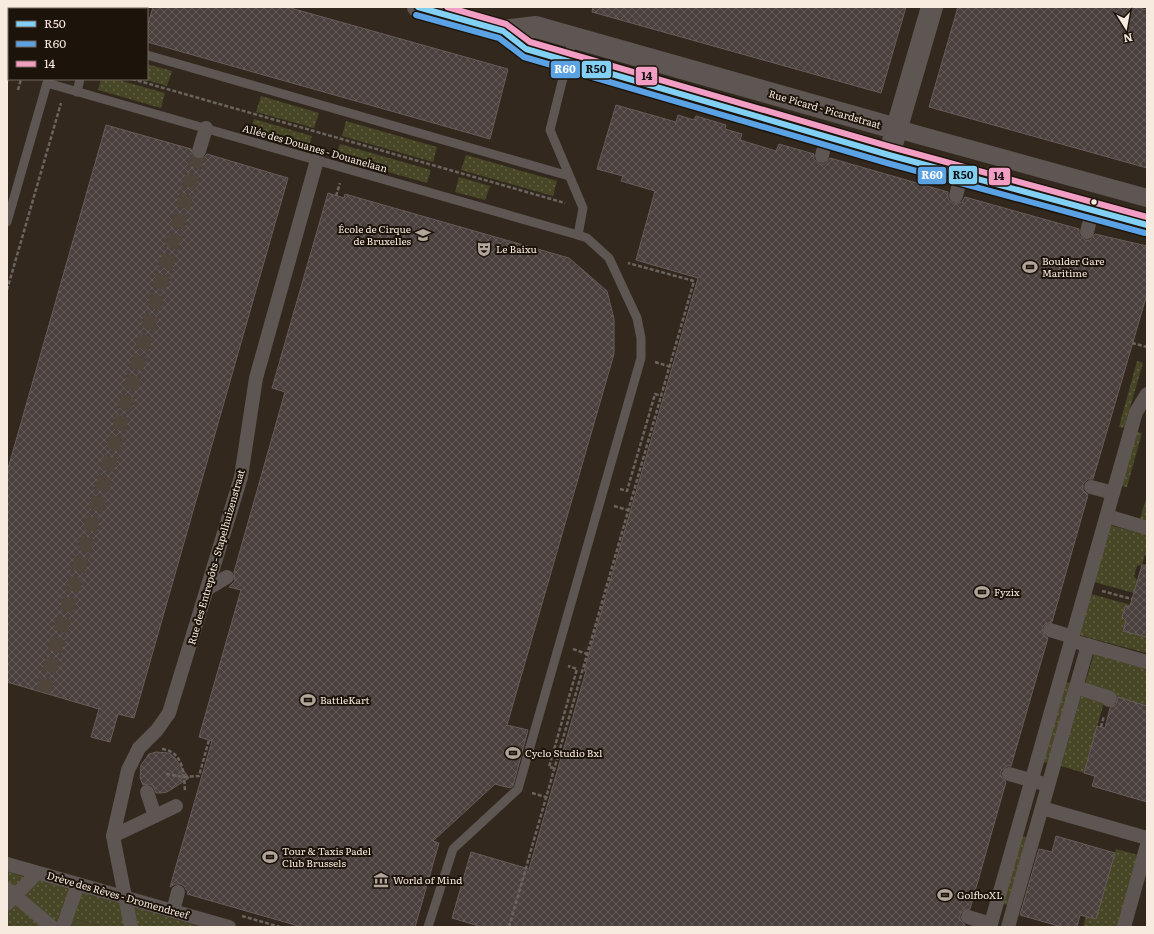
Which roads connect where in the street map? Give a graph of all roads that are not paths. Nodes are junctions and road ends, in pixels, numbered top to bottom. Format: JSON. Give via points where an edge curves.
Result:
{"nodes":[{"id":1,"x":418,"y":7,"type":"edge"},
{"id":2,"x":932,"y":7,"type":"edge"},
{"id":3,"x":503,"y":31,"type":"junction"},
{"id":4,"x":573,"y":38,"type":"junction"},
{"id":5,"x":148,"y":55,"type":"edge"},
{"id":6,"x":567,"y":61,"type":"junction"},
{"id":7,"x":80,"y":80,"type":"edge"},
{"id":8,"x":77,"y":92,"type":"junction"},
{"id":9,"x":206,"y":128,"type":"junction"},
{"id":10,"x":898,"y":129,"type":"junction"},
{"id":11,"x":199,"y":151,"type":"tunnel mouth"},
{"id":12,"x":889,"y":155,"type":"junction"},
{"id":13,"x":317,"y":160,"type":"junction"},
{"id":14,"x":569,"y":176,"type":"junction"},
{"id":15,"x":1147,"y":198,"type":"edge"},
{"id":16,"x":7,"y":222,"type":"edge"},
{"id":17,"x":1147,"y":225,"type":"edge"},
{"id":18,"x":578,"y":235,"type":"junction"},
{"id":19,"x":1147,"y":394,"type":"edge"},
{"id":20,"x":1091,"y":487,"type":"dead end"},
{"id":21,"x":1113,"y":493,"type":"junction"},
{"id":22,"x":1107,"y":516,"type":"junction"},
{"id":23,"x":1147,"y":528,"type":"edge"},
{"id":24,"x":227,"y":578,"type":"dead end"},
{"id":25,"x":207,"y":589,"type":"junction"},
{"id":26,"x":1050,"y":630,"type":"dead end"},
{"id":27,"x":1072,"y":639,"type":"junction"},
{"id":28,"x":1088,"y":645,"type":"junction"},
{"id":29,"x":1147,"y":662,"type":"edge"},
{"id":30,"x":1076,"y":687,"type":"junction"},
{"id":31,"x":1109,"y":700,"type":"dead end"},
{"id":32,"x":1009,"y":774,"type":"dead end"},
{"id":33,"x":1032,"y":780,"type":"junction"},
{"id":34,"x":1048,"y":785,"type":"junction"},
{"id":35,"x":181,"y":803,"type":"road end"},
{"id":36,"x":1042,"y":808,"type":"junction"},
{"id":37,"x":114,"y":836,"type":"junction"},
{"id":38,"x":1147,"y":838,"type":"edge"},
{"id":39,"x":1147,"y":845,"type":"edge"},
{"id":40,"x":7,"y":864,"type":"edge"},
{"id":41,"x":37,"y":873,"type":"junction"},
{"id":42,"x":78,"y":884,"type":"junction"},
{"id":43,"x":178,"y":892,"type":"dead end"},
{"id":44,"x":10,"y":896,"type":"edge"},
{"id":45,"x":124,"y":897,"type":"junction"},
{"id":46,"x":173,"y":911,"type":"junction"},
{"id":47,"x":968,"y":917,"type":"dead end"},
{"id":48,"x":991,"y":926,"type":"edge"},
{"id":49,"x":52,"y":927,"type":"edge"},
{"id":50,"x":63,"y":927,"type":"edge"},
{"id":51,"x":131,"y":927,"type":"edge"},
{"id":52,"x":229,"y":927,"type":"edge"},
{"id":53,"x":428,"y":927,"type":"edge"},
{"id":54,"x":1008,"y":927,"type":"edge"},
{"id":55,"x":1124,"y":927,"type":"edge"}],
"edges":[{"from":1,"to":3,"type":"street","name":"Rue Picard - Picardstraat"},
{"from":2,"to":10,"type":"street"},
{"from":3,"to":4,"type":"street","name":"Rue Picard - Picardstraat","via":[[536,27]]},
{"from":3,"to":6,"type":"street","name":"Rue Picard - Picardstraat","via":[[526,49]]},
{"from":4,"to":6,"type":"lane"},
{"from":4,"to":10,"type":"street","name":"Rue Picard - Picardstraat"},
{"from":5,"to":14,"type":"lane"},
{"from":6,"to":12,"type":"street","name":"Rue Picard - Picardstraat"},
{"from":6,"to":14,"type":"lane","via":[[550,130]]},
{"from":7,"to":8,"type":"lane"},
{"from":8,"to":9,"type":"lane","name":"Allée des Douanes - Douanelaan"},
{"from":8,"to":16,"type":"lane","name":"Allée des Douanes - Douanelaan","via":[[46,84]]},
{"from":9,"to":11,"type":"street"},
{"from":9,"to":13,"type":"lane","name":"Allée des Douanes - Douanelaan"},
{"from":10,"to":12,"type":"street"},
{"from":10,"to":15,"type":"street","name":"Rue Picard - Picardstraat"},
{"from":12,"to":17,"type":"street","name":"Rue Picard - Picardstraat"},
{"from":13,"to":18,"type":"lane","name":"Allée des Douanes - Douanelaan"},
{"from":13,"to":25,"type":"street","name":"Rue des Entrepôts - Stapelhuizenstraat","via":[[256,378],[241,477]]},
{"from":14,"to":18,"type":"lane","via":[[583,208]]},
{"from":18,"to":53,"type":"lane","name":"Allée des Douanes - Douanelaan","via":[[587,238],[609,258],[637,318],[641,358],[518,789],[453,849]]},
{"from":19,"to":21,"type":"street","via":[[1136,412]]},
{"from":20,"to":21,"type":"street"},
{"from":21,"to":22,"type":"street"},
{"from":22,"to":23,"type":"street"},
{"from":22,"to":27,"type":"street","via":[[1090,587]]},
{"from":24,"to":25,"type":"street"},
{"from":25,"to":37,"type":"street","name":"Rue des Entrepôts - Stapelhuizenstraat","via":[[169,713],[139,748],[128,770]]},
{"from":26,"to":27,"type":"street"},
{"from":27,"to":28,"type":"street"},
{"from":27,"to":33,"type":"street"},
{"from":28,"to":29,"type":"street"},
{"from":28,"to":30,"type":"street"},
{"from":30,"to":31,"type":"street","via":[[1110,698]]},
{"from":30,"to":34,"type":"street"},
{"from":32,"to":33,"type":"street"},
{"from":33,"to":34,"type":"street"},
{"from":33,"to":48,"type":"street"},
{"from":34,"to":36,"type":"street"},
{"from":35,"to":37,"type":"street","via":[[152,801]]},
{"from":36,"to":38,"type":"street"},
{"from":36,"to":54,"type":"street"},
{"from":37,"to":45,"type":"street","name":"Rue des Entrepôts - Stapelhuizenstraat"},
{"from":39,"to":55,"type":"street"},
{"from":40,"to":41,"type":"street","name":"Drève des Rêves - Dromendreef"},
{"from":41,"to":42,"type":"street","name":"Drève des Rêves - Dromendreef"},
{"from":41,"to":44,"type":"street"},
{"from":42,"to":45,"type":"street","name":"Drève des Rêves - Dromendreef"},
{"from":42,"to":50,"type":"street"},
{"from":43,"to":46,"type":"street"},
{"from":44,"to":49,"type":"street"},
{"from":45,"to":46,"type":"street","name":"Drève des Rêves - Dromendreef"},
{"from":45,"to":51,"type":"street","name":"Rue des Entrepôts - Stapelhuizenstraat"},
{"from":46,"to":52,"type":"street","name":"Drève des Rêves - Dromendreef"},
{"from":47,"to":48,"type":"street"}]}
